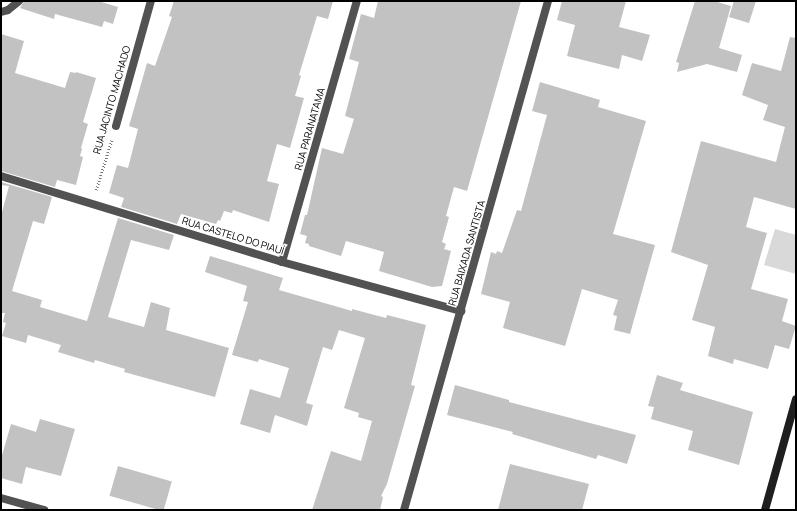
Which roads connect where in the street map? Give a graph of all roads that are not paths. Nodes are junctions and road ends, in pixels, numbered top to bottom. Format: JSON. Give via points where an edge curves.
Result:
{"nodes":[{"id":1,"x":19,"y":1,"type":"edge"},
{"id":2,"x":151,"y":1,"type":"edge"},
{"id":3,"x":357,"y":1,"type":"edge"},
{"id":4,"x":548,"y":1,"type":"edge"},
{"id":5,"x":1,"y":12,"type":"edge"},
{"id":6,"x":116,"y":126,"type":"road end"},
{"id":7,"x":1,"y":176,"type":"edge"},
{"id":8,"x":282,"y":262,"type":"junction"},
{"id":9,"x":461,"y":311,"type":"junction"},
{"id":10,"x":796,"y":399,"type":"edge"},
{"id":11,"x":1,"y":498,"type":"edge"},
{"id":12,"x":33,"y":508,"type":"edge"},
{"id":13,"x":44,"y":510,"type":"edge"},
{"id":14,"x":404,"y":510,"type":"edge"},
{"id":15,"x":765,"y":510,"type":"edge"}],
"edges":[{"from":1,"to":5,"type":"street"},
{"from":2,"to":6,"type":"street","name":"RUA JACINTO MACHADO"},
{"from":3,"to":8,"type":"street","name":"RUA PARANATAMA"},
{"from":4,"to":9,"type":"street","name":"RUA BAIXADA SANTISTA"},
{"from":7,"to":8,"type":"street","name":"RUA CASTELO DO PIAUÍ"},
{"from":8,"to":9,"type":"street","name":"RUA CASTELO DO PIAUÍ"},
{"from":9,"to":14,"type":"street","name":"RUA BAIXADA SANTISTA"},
{"from":10,"to":15,"type":"main road"},
{"from":11,"to":12,"type":"street"},
{"from":12,"to":13,"type":"street"}]}
